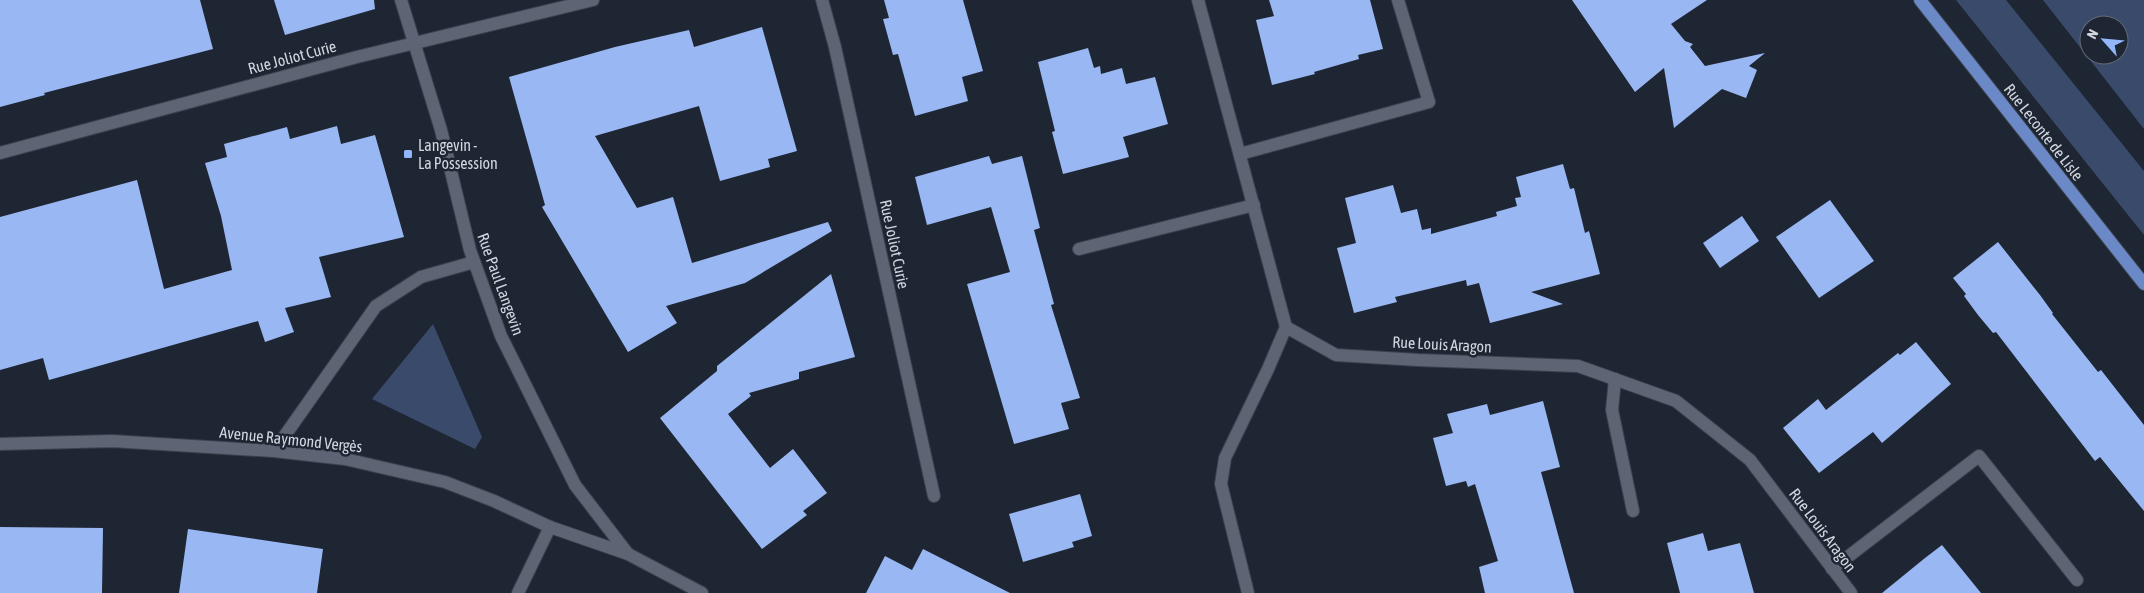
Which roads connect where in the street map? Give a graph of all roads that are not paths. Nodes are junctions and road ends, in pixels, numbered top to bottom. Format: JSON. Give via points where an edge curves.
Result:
{"nodes":[{"id":1,"x":401,"y":0,"type":"edge"},
{"id":2,"x":593,"y":0,"type":"edge"},
{"id":3,"x":822,"y":0,"type":"edge"},
{"id":4,"x":1198,"y":0,"type":"edge"},
{"id":5,"x":1398,"y":0,"type":"edge"},
{"id":6,"x":1920,"y":0,"type":"edge"},
{"id":7,"x":414,"y":42,"type":"junction"},
{"id":8,"x":0,"y":153,"type":"edge"},
{"id":9,"x":1240,"y":154,"type":"junction"},
{"id":10,"x":1254,"y":205,"type":"junction"},
{"id":11,"x":1079,"y":249,"type":"dead end"},
{"id":12,"x":474,"y":262,"type":"junction"},
{"id":13,"x":2143,"y":281,"type":"edge"},
{"id":14,"x":1286,"y":327,"type":"junction"},
{"id":15,"x":1615,"y":379,"type":"junction"},
{"id":16,"x":0,"y":444,"type":"edge"},
{"id":17,"x":274,"y":451,"type":"junction"},
{"id":18,"x":934,"y":496,"type":"dead end"},
{"id":19,"x":1633,"y":511,"type":"dead end"},
{"id":20,"x":550,"y":527,"type":"junction"},
{"id":21,"x":628,"y":554,"type":"junction"},
{"id":22,"x":1832,"y":569,"type":"junction"},
{"id":23,"x":2077,"y":580,"type":"dead end"},
{"id":24,"x":518,"y":593,"type":"edge"},
{"id":25,"x":702,"y":593,"type":"edge"},
{"id":26,"x":1248,"y":593,"type":"edge"},
{"id":27,"x":1851,"y":593,"type":"edge"}],
"edges":[{"from":1,"to":7,"type":"street","name":"Rue Paul Langevin"},
{"from":2,"to":7,"type":"street","name":"Rue Joliot Curie"},
{"from":3,"to":18,"type":"street","name":"Rue Joliot Curie"},
{"from":4,"to":9,"type":"street"},
{"from":5,"to":9,"type":"street","via":[[1428,102]]},
{"from":6,"to":13,"type":"main road","name":"Rue Leconte de Lisle"},
{"from":7,"to":8,"type":"street","name":"Rue Joliot Curie"},
{"from":7,"to":12,"type":"street","name":"Rue Paul Langevin","via":[[441,130]]},
{"from":9,"to":10,"type":"street"},
{"from":10,"to":11,"type":"street"},
{"from":10,"to":14,"type":"street"},
{"from":12,"to":17,"type":"street","via":[[421,277],[376,306]]},
{"from":12,"to":21,"type":"street","name":"Rue Paul Langevin","via":[[501,336],[575,485]]},
{"from":14,"to":15,"type":"street","name":"Rue Louis Aragon","via":[[1336,355],[1578,366]]},
{"from":14,"to":26,"type":"street","via":[[1225,458],[1221,484]]},
{"from":15,"to":19,"type":"street","via":[[1612,410]]},
{"from":15,"to":22,"type":"street","name":"Rue Louis Aragon","via":[[1676,401],[1750,460]]},
{"from":16,"to":17,"type":"street","name":"Avenue Raymond Vergès","via":[[112,441]]},
{"from":17,"to":20,"type":"street","name":"Avenue Raymond Vergès","via":[[345,459],[445,482]]},
{"from":20,"to":21,"type":"street","name":"Avenue Raymond Vergès"},
{"from":20,"to":24,"type":"street"},
{"from":21,"to":25,"type":"street","name":"Avenue Raymond Vergès"},
{"from":22,"to":23,"type":"street","via":[[1979,456]]},
{"from":22,"to":27,"type":"street","name":"Rue Louis Aragon"}]}
